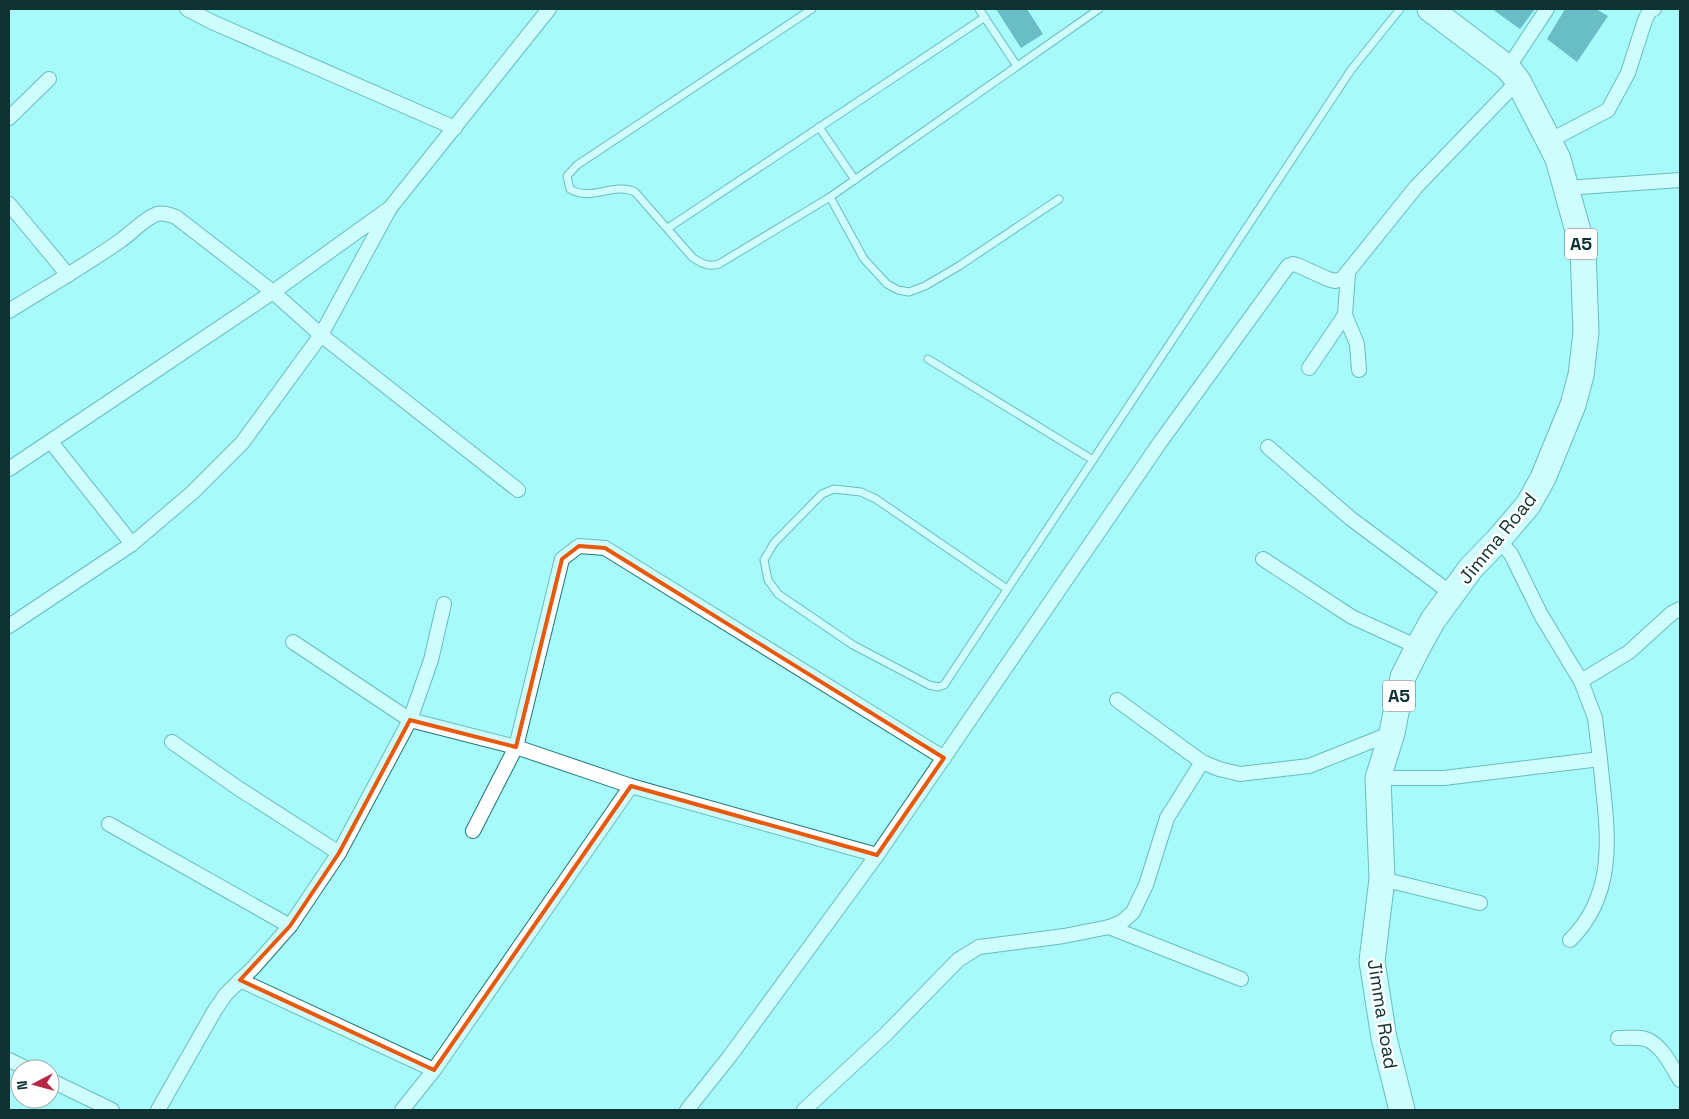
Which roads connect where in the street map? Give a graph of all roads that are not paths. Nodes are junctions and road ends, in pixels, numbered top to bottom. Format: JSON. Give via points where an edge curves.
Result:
{"nodes":[{"id":1,"x":188,"y":9,"type":"edge"},
{"id":2,"x":549,"y":9,"type":"edge"},
{"id":3,"x":812,"y":9,"type":"edge"},
{"id":4,"x":979,"y":9,"type":"edge"},
{"id":5,"x":1099,"y":9,"type":"edge"},
{"id":6,"x":1400,"y":9,"type":"edge"},
{"id":7,"x":1430,"y":9,"type":"edge"},
{"id":8,"x":1546,"y":9,"type":"edge"},
{"id":9,"x":1654,"y":9,"type":"edge"},
{"id":10,"x":985,"y":17,"type":"junction"},
{"id":11,"x":1017,"y":66,"type":"junction"},
{"id":12,"x":1513,"y":75,"type":"junction"},
{"id":13,"x":49,"y":79,"type":"dead end"},
{"id":14,"x":9,"y":118,"type":"edge"},
{"id":15,"x":819,"y":127,"type":"junction"},
{"id":16,"x":455,"y":128,"type":"junction"},
{"id":17,"x":1549,"y":141,"type":"junction"},
{"id":18,"x":855,"y":180,"type":"junction"},
{"id":19,"x":1680,"y":180,"type":"edge"},
{"id":20,"x":1566,"y":188,"type":"junction"},
{"id":21,"x":830,"y":197,"type":"junction"},
{"id":22,"x":1059,"y":199,"type":"dead end"},
{"id":23,"x":9,"y":204,"type":"edge"},
{"id":24,"x":390,"y":208,"type":"junction"},
{"id":25,"x":668,"y":228,"type":"junction"},
{"id":26,"x":1348,"y":273,"type":"junction"},
{"id":27,"x":68,"y":275,"type":"junction"},
{"id":28,"x":273,"y":292,"type":"junction"},
{"id":29,"x":9,"y":311,"type":"edge"},
{"id":30,"x":1345,"y":315,"type":"junction"},
{"id":31,"x":321,"y":335,"type":"junction"},
{"id":32,"x":928,"y":359,"type":"dead end"},
{"id":33,"x":1309,"y":368,"type":"dead end"},
{"id":34,"x":1359,"y":370,"type":"dead end"},
{"id":35,"x":51,"y":442,"type":"junction"},
{"id":36,"x":1268,"y":447,"type":"dead end"},
{"id":37,"x":1093,"y":460,"type":"junction"},
{"id":38,"x":9,"y":470,"type":"edge"},
{"id":39,"x":518,"y":490,"type":"dead end"},
{"id":40,"x":1498,"y":540,"type":"junction"},
{"id":41,"x":132,"y":544,"type":"junction"},
{"id":42,"x":1263,"y":559,"type":"dead end"},
{"id":43,"x":1007,"y":589,"type":"junction"},
{"id":44,"x":1452,"y":594,"type":"junction"},
{"id":45,"x":444,"y":604,"type":"dead end"},
{"id":46,"x":1680,"y":609,"type":"edge"},
{"id":47,"x":9,"y":626,"type":"edge"},
{"id":48,"x":293,"y":642,"type":"dead end"},
{"id":49,"x":1418,"y":647,"type":"junction"},
{"id":50,"x":1581,"y":681,"type":"junction"},
{"id":51,"x":1117,"y":700,"type":"dead end"},
{"id":52,"x":410,"y":720,"type":"junction"},
{"id":53,"x":1392,"y":733,"type":"junction"},
{"id":54,"x":172,"y":742,"type":"dead end"},
{"id":55,"x":516,"y":747,"type":"junction"},
{"id":56,"x":944,"y":758,"type":"junction"},
{"id":57,"x":1600,"y":759,"type":"junction"},
{"id":58,"x":1202,"y":762,"type":"junction"},
{"id":59,"x":1378,"y":778,"type":"junction"},
{"id":60,"x":631,"y":786,"type":"junction"},
{"id":61,"x":109,"y":824,"type":"dead end"},
{"id":62,"x":473,"y":831,"type":"dead end"},
{"id":63,"x":338,"y":853,"type":"junction"},
{"id":64,"x":877,"y":855,"type":"junction"},
{"id":65,"x":1382,"y":879,"type":"junction"},
{"id":66,"x":1480,"y":903,"type":"dead end"},
{"id":67,"x":290,"y":926,"type":"junction"},
{"id":68,"x":1109,"y":927,"type":"junction"},
{"id":69,"x":1570,"y":940,"type":"dead end"},
{"id":70,"x":1241,"y":979,"type":"dead end"},
{"id":71,"x":240,"y":980,"type":"junction"},
{"id":72,"x":1618,"y":1038,"type":"dead end"},
{"id":73,"x":434,"y":1070,"type":"junction"},
{"id":74,"x":1680,"y":1080,"type":"edge"},
{"id":75,"x":60,"y":1085,"type":"edge"},
{"id":76,"x":112,"y":1110,"type":"edge"},
{"id":77,"x":158,"y":1110,"type":"edge"},
{"id":78,"x":402,"y":1110,"type":"edge"},
{"id":79,"x":687,"y":1110,"type":"edge"},
{"id":80,"x":804,"y":1110,"type":"edge"},
{"id":81,"x":1401,"y":1110,"type":"edge"}],
"edges":[{"from":1,"to":16,"type":"street"},
{"from":2,"to":16,"type":"street"},
{"from":3,"to":25,"type":"lane","via":[[577,165],[567,176],[570,189],[576,193],[586,195],[619,188],[635,192]]},
{"from":4,"to":10,"type":"lane"},
{"from":5,"to":11,"type":"lane"},
{"from":6,"to":37,"type":"lane","via":[[1351,70]]},
{"from":7,"to":12,"type":"highway","name":"Jimma Road","number":"A5"},
{"from":8,"to":12,"type":"street"},
{"from":9,"to":17,"type":"street","via":[[1644,20],[1628,73],[1608,110]]},
{"from":10,"to":11,"type":"lane"},
{"from":10,"to":15,"type":"lane"},
{"from":11,"to":18,"type":"lane"},
{"from":12,"to":17,"type":"highway","name":"Jimma Road","number":"A5"},
{"from":12,"to":26,"type":"street","via":[[1416,187]]},
{"from":13,"to":14,"type":"street"},
{"from":15,"to":18,"type":"lane"},
{"from":15,"to":25,"type":"lane"},
{"from":16,"to":24,"type":"street"},
{"from":17,"to":20,"type":"highway","name":"Jimma Road","number":"A5"},
{"from":18,"to":21,"type":"lane"},
{"from":19,"to":20,"type":"street"},
{"from":20,"to":40,"type":"highway","name":"Jimma Road","number":"A5","via":[[1583,249],[1586,332],[1582,375],[1570,414],[1543,478],[1528,505]]},
{"from":21,"to":22,"type":"lane","via":[[864,259],[887,284],[909,292],[959,266]]},
{"from":21,"to":25,"type":"lane","via":[[711,266],[693,258]]},
{"from":23,"to":27,"type":"street"},
{"from":24,"to":28,"type":"street"},
{"from":24,"to":31,"type":"street"},
{"from":26,"to":30,"type":"street"},
{"from":26,"to":56,"type":"street","via":[[1335,281],[1297,265],[1288,266],[1161,441]]},
{"from":27,"to":28,"type":"street","via":[[122,240],[150,217],[165,213],[176,217]]},
{"from":27,"to":29,"type":"street"},
{"from":28,"to":31,"type":"street"},
{"from":28,"to":35,"type":"street"},
{"from":30,"to":33,"type":"street"},
{"from":30,"to":34,"type":"street","via":[[1357,344]]},
{"from":31,"to":39,"type":"street"},
{"from":31,"to":41,"type":"street","via":[[242,443],[193,492]]},
{"from":32,"to":37,"type":"lane"},
{"from":35,"to":38,"type":"street"},
{"from":35,"to":41,"type":"street"},
{"from":36,"to":44,"type":"street","via":[[1350,518]]},
{"from":37,"to":43,"type":"lane"},
{"from":40,"to":44,"type":"highway","name":"Jimma Road","number":"A5"},
{"from":40,"to":50,"type":"street","via":[[1512,554],[1540,614]]},
{"from":41,"to":47,"type":"street"},
{"from":42,"to":49,"type":"street","via":[[1352,617]]},
{"from":43,"to":43,"type":"lane","via":[[944,685],[938,687],[853,645],[778,594],[768,580],[764,560],[774,543],[822,494],[834,489],[861,492]]},
{"from":44,"to":49,"type":"highway","name":"Jimma Road","number":"A5"},
{"from":45,"to":52,"type":"street","via":[[431,660]]},
{"from":46,"to":50,"type":"street","via":[[1629,652]]},
{"from":48,"to":52,"type":"street"},
{"from":49,"to":53,"type":"highway","name":"Jimma Road","number":"A5","via":[[1403,677]]},
{"from":50,"to":57,"type":"street","via":[[1594,718]]},
{"from":51,"to":58,"type":"street"},
{"from":52,"to":55,"type":"street"},
{"from":52,"to":63,"type":"street"},
{"from":53,"to":58,"type":"street","via":[[1310,766],[1240,774]]},
{"from":53,"to":59,"type":"highway","name":"Jimma Road","number":"A5"},
{"from":54,"to":63,"type":"street"},
{"from":55,"to":56,"type":"street","via":[[562,560],[579,546],[605,548]]},
{"from":55,"to":60,"type":"street"},
{"from":55,"to":62,"type":"street"},
{"from":56,"to":64,"type":"street"},
{"from":57,"to":59,"type":"street","via":[[1444,778]]},
{"from":57,"to":69,"type":"street","via":[[1608,838],[1605,877],[1592,914]]},
{"from":58,"to":68,"type":"street","via":[[1167,818],[1146,885],[1133,912],[1122,922]]},
{"from":59,"to":65,"type":"highway","name":"Jimma Road","number":"A5"},
{"from":60,"to":64,"type":"street"},
{"from":60,"to":73,"type":"street"},
{"from":61,"to":67,"type":"street"},
{"from":63,"to":67,"type":"street"},
{"from":64,"to":79,"type":"street"},
{"from":65,"to":66,"type":"street"},
{"from":65,"to":81,"type":"highway","name":"Jimma Road","number":"A5","via":[[1372,961],[1384,1038]]},
{"from":67,"to":71,"type":"street"},
{"from":68,"to":70,"type":"street"},
{"from":68,"to":80,"type":"street","via":[[980,947],[958,960],[885,1035]]},
{"from":71,"to":73,"type":"street"},
{"from":71,"to":77,"type":"street","via":[[215,1010]]},
{"from":72,"to":74,"type":"street","via":[[1650,1041]]},
{"from":73,"to":78,"type":"street"},
{"from":75,"to":76,"type":"street"}]}
